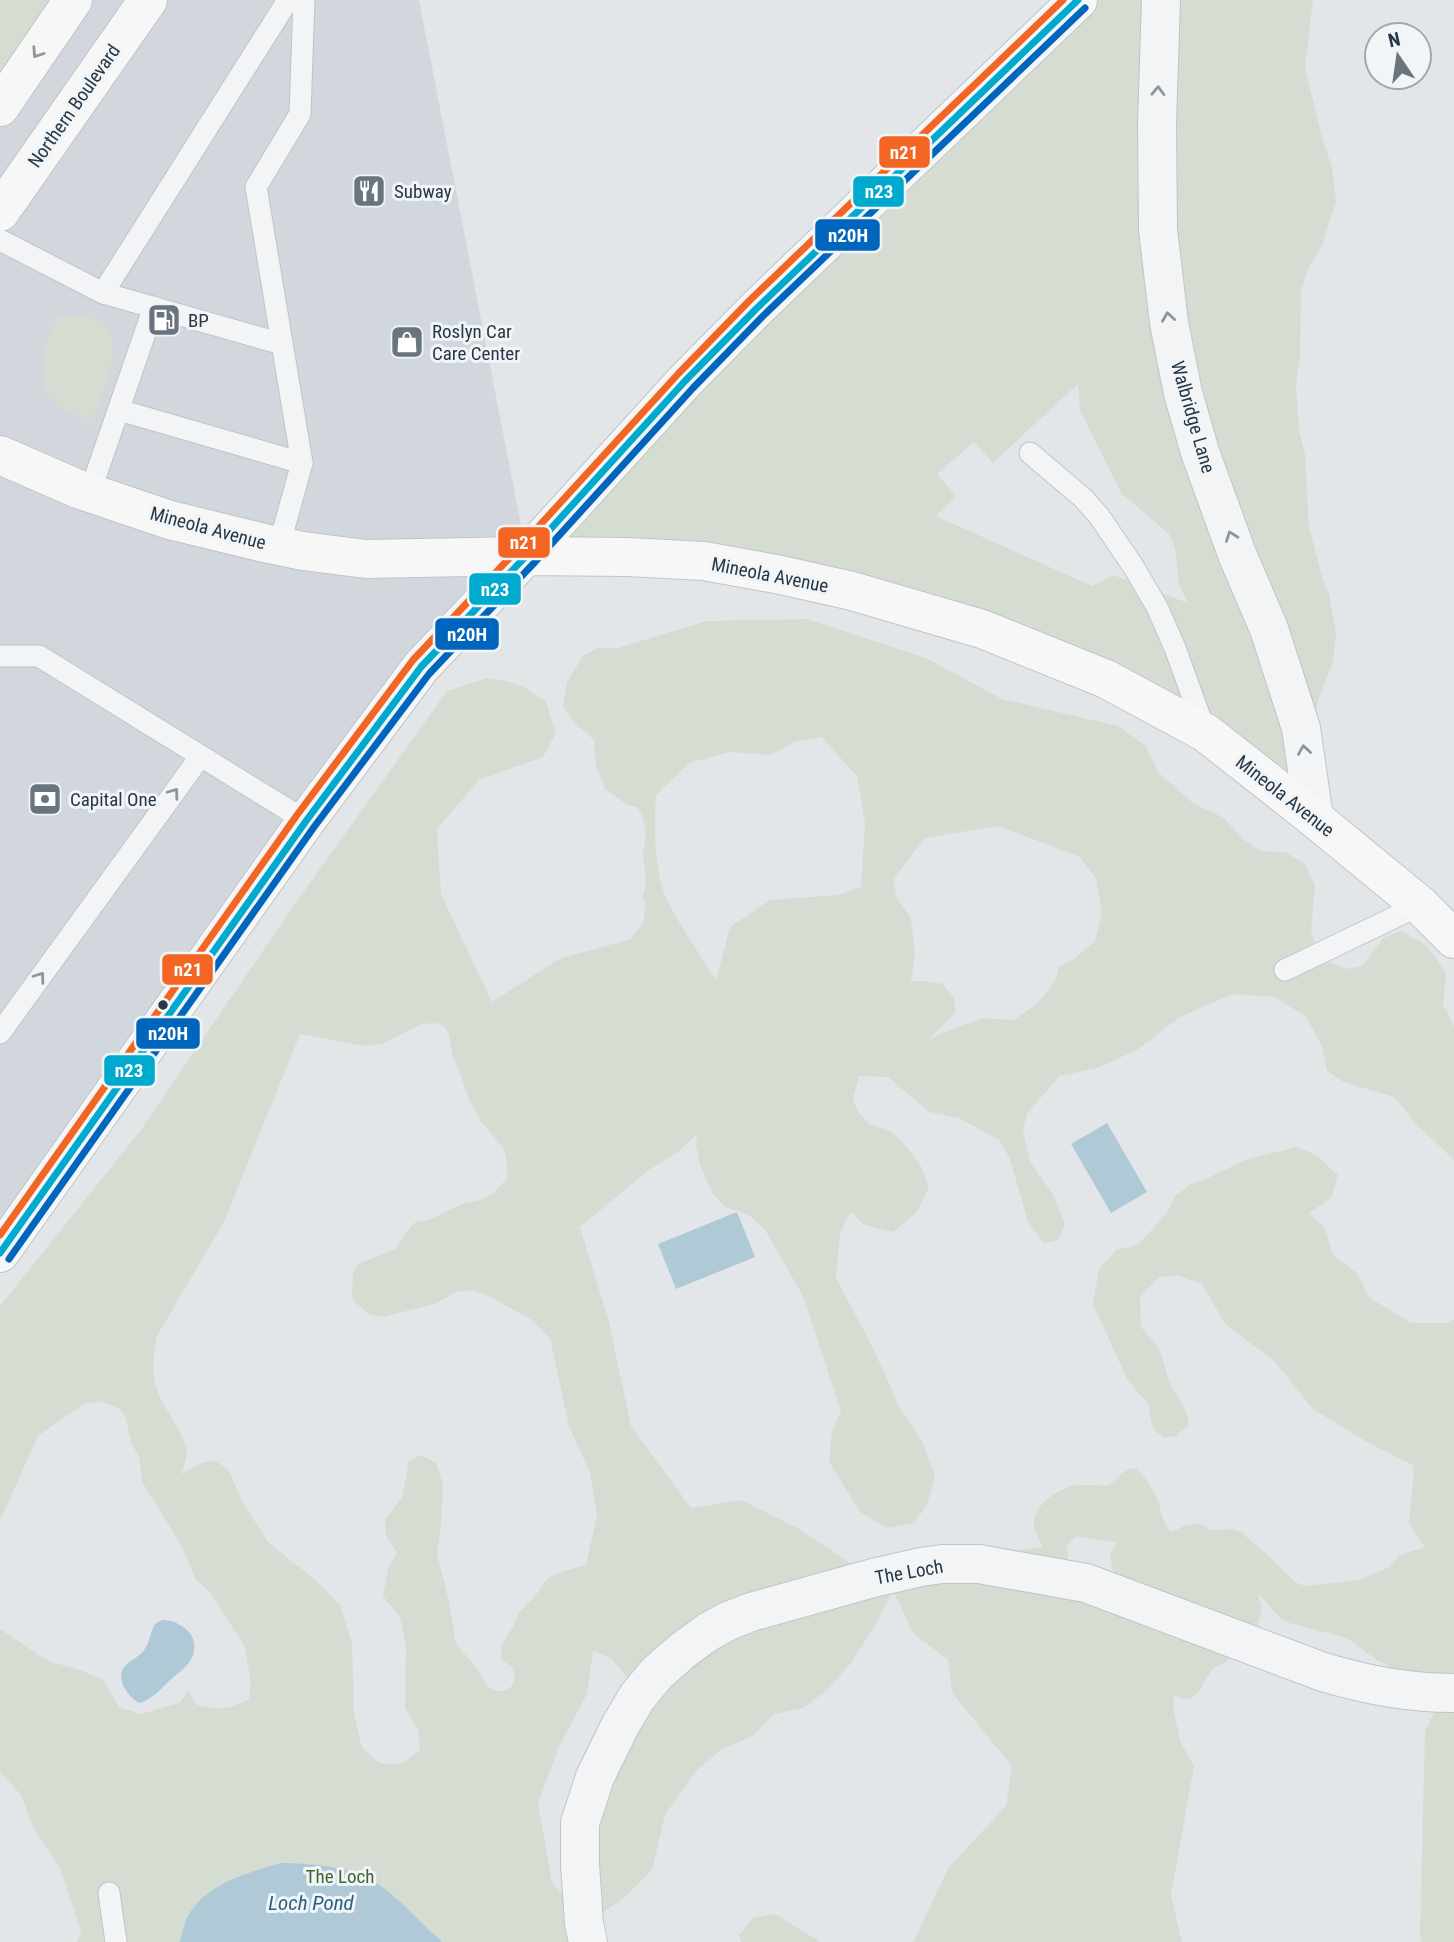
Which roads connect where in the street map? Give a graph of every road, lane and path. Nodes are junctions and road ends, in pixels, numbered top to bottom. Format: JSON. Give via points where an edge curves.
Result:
{"nodes":[{"id":1,"x":73,"y":0,"type":"edge"},
{"id":2,"x":148,"y":0,"type":"edge"},
{"id":3,"x":288,"y":0,"type":"edge"},
{"id":4,"x":304,"y":0,"type":"edge"},
{"id":5,"x":1078,"y":0,"type":"edge"},
{"id":6,"x":1161,"y":0,"type":"edge"},
{"id":7,"x":0,"y":107,"type":"edge"},
{"id":8,"x":0,"y":212,"type":"edge"},
{"id":9,"x":0,"y":240,"type":"edge"},
{"id":10,"x":103,"y":293,"type":"junction"},
{"id":11,"x":154,"y":307,"type":"junction"},
{"id":12,"x":282,"y":344,"type":"junction"},
{"id":13,"x":119,"y":410,"type":"junction"},
{"id":14,"x":1030,"y":453,"type":"dead end"},
{"id":15,"x":0,"y":455,"type":"edge"},
{"id":16,"x":302,"y":463,"type":"junction"},
{"id":17,"x":90,"y":492,"type":"junction"},
{"id":18,"x":279,"y":546,"type":"junction"},
{"id":19,"x":526,"y":556,"type":"junction"},
{"id":20,"x":0,"y":656,"type":"edge"},
{"id":21,"x":1206,"y":733,"type":"junction"},
{"id":22,"x":200,"y":757,"type":"junction"},
{"id":23,"x":1314,"y":818,"type":"junction"},
{"id":24,"x":306,"y":821,"type":"junction"},
{"id":25,"x":1420,"y":905,"type":"junction"},
{"id":26,"x":1454,"y":939,"type":"edge"},
{"id":27,"x":1284,"y":970,"type":"dead end"},
{"id":28,"x":0,"y":1033,"type":"edge"},
{"id":29,"x":0,"y":1253,"type":"edge"},
{"id":30,"x":1454,"y":1693,"type":"edge"},
{"id":31,"x":109,"y":1893,"type":"dead end"},
{"id":32,"x":116,"y":1942,"type":"edge"},
{"id":33,"x":587,"y":1942,"type":"edge"}],
"edges":[{"from":1,"to":7,"type":"main road","one_way":true},
{"from":2,"to":8,"type":"main road","name":"Northern Boulevard"},
{"from":3,"to":10,"type":"lane"},
{"from":4,"to":12,"type":"lane","via":[[300,114],[256,187]]},
{"from":5,"to":19,"type":"main road","via":[[756,309]]},
{"from":23,"to":6,"type":"street","name":"Walbridge Lane","one_way":true,"via":[[1301,728],[1269,629],[1200,452],[1169,323],[1158,229]]},
{"from":9,"to":10,"type":"lane"},
{"from":10,"to":11,"type":"lane"},
{"from":11,"to":12,"type":"lane"},
{"from":11,"to":13,"type":"lane"},
{"from":12,"to":16,"type":"lane"},
{"from":13,"to":16,"type":"lane"},
{"from":13,"to":17,"type":"lane"},
{"from":14,"to":21,"type":"lane","via":[[1083,498],[1133,566],[1171,638]]},
{"from":15,"to":17,"type":"main road","name":"Mineola Avenue"},
{"from":16,"to":18,"type":"lane"},
{"from":17,"to":18,"type":"main road","name":"Mineola Avenue","via":[[170,520]]},
{"from":18,"to":19,"type":"main road","name":"Mineola Avenue","via":[[366,559]]},
{"from":19,"to":21,"type":"main road","name":"Mineola Avenue","via":[[704,561],[852,591],[982,629],[1106,679]]},
{"from":19,"to":24,"type":"main road","via":[[421,667]]},
{"from":20,"to":22,"type":"lane","via":[[39,656]]},
{"from":21,"to":23,"type":"main road","name":"Mineola Avenue"},
{"from":22,"to":24,"type":"lane"},
{"from":28,"to":22,"type":"lane","one_way":true},
{"from":23,"to":25,"type":"main road","name":"Mineola Avenue"},
{"from":24,"to":29,"type":"main road"},
{"from":25,"to":26,"type":"main road","name":"Mineola Avenue"},
{"from":25,"to":27,"type":"lane"},
{"from":30,"to":33,"type":"street","name":"The Loch","via":[[1353,1681],[1086,1583],[979,1564],[921,1567],[768,1606],[728,1621],[682,1651],[637,1697],[620,1726],[580,1822]]},
{"from":31,"to":32,"type":"lane"}]}
